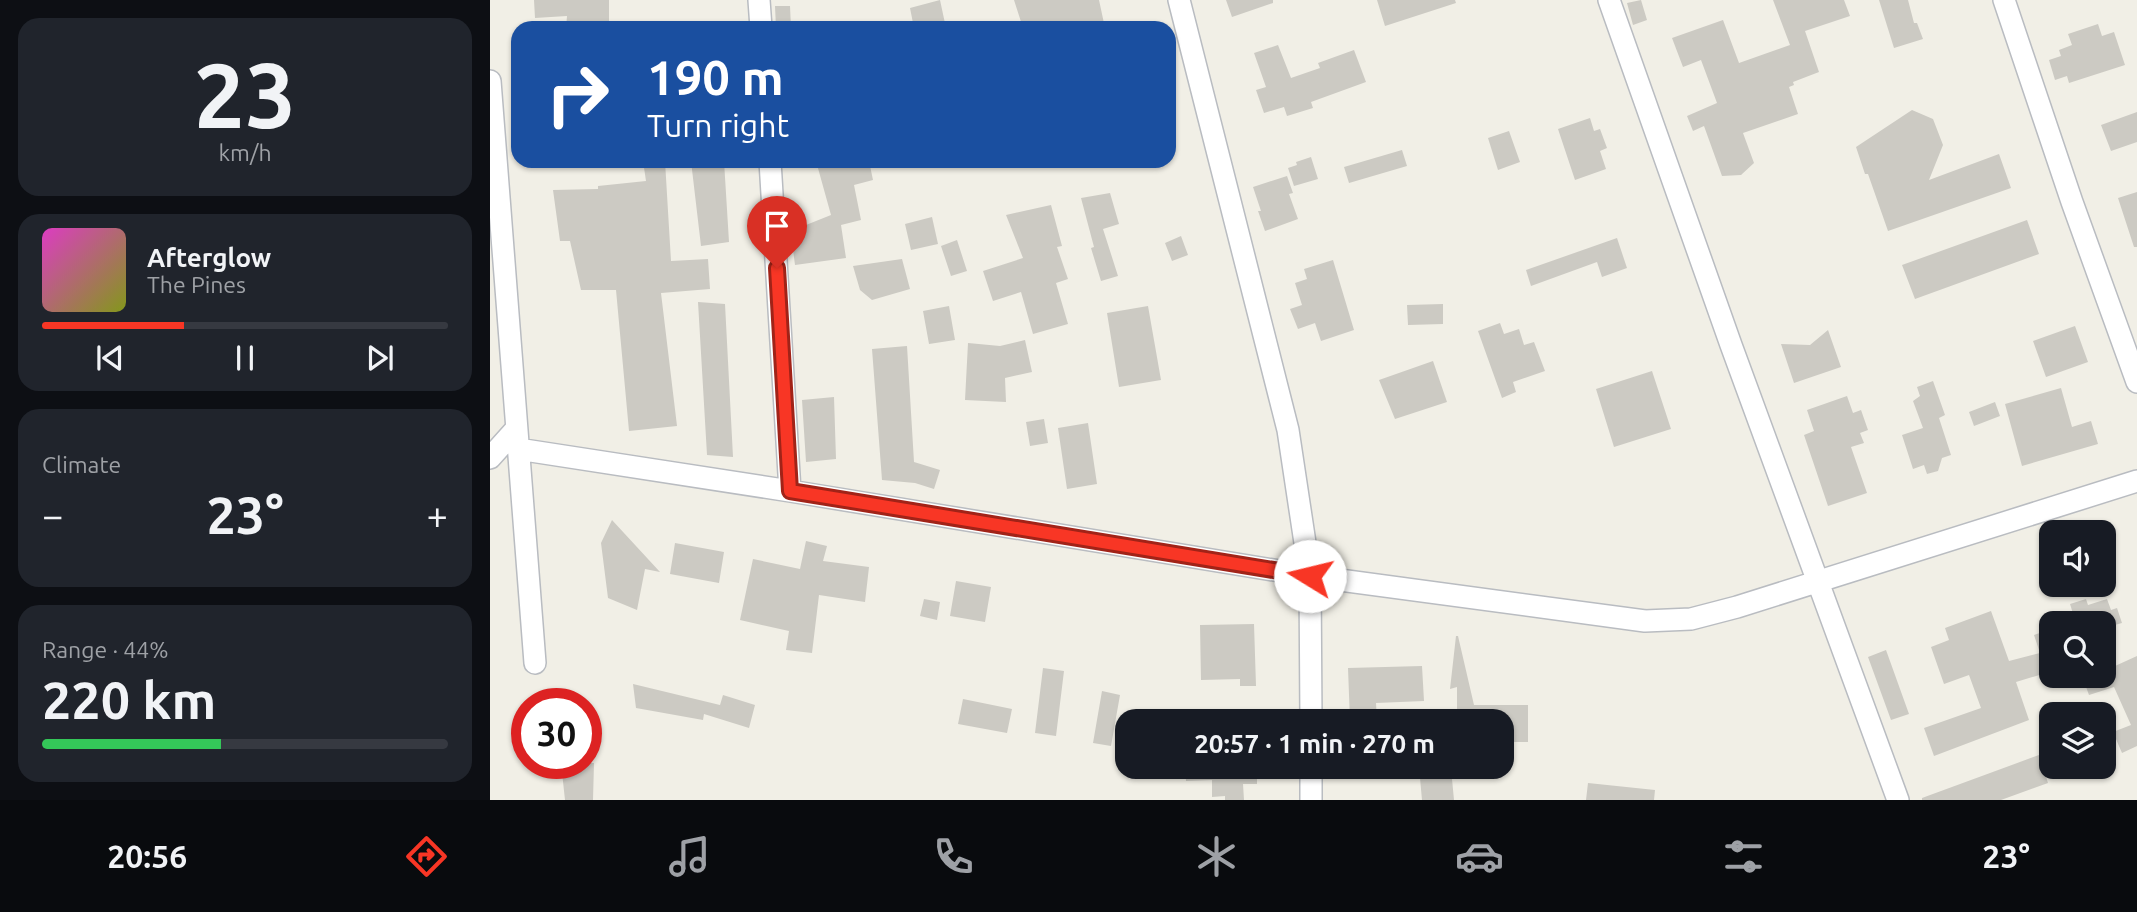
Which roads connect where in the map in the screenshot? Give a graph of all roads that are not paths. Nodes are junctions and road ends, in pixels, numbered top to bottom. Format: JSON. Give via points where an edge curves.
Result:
{"nodes":[{"id":1,"x":758,"y":0,"type":"edge"},
{"id":2,"x":1179,"y":0,"type":"edge"},
{"id":3,"x":1609,"y":0,"type":"edge"},
{"id":4,"x":2004,"y":0,"type":"edge"},
{"id":5,"x":760,"y":21,"type":"edge"},
{"id":6,"x":490,"y":81,"type":"edge"},
{"id":7,"x":491,"y":110,"type":"edge"},
{"id":8,"x":770,"y":168,"type":"edge"},
{"id":9,"x":2137,"y":382,"type":"edge"},
{"id":10,"x":517,"y":439,"type":"junction"},
{"id":11,"x":490,"y":458,"type":"edge"},
{"id":12,"x":2137,"y":481,"type":"edge"},
{"id":13,"x":790,"y":491,"type":"junction"},
{"id":14,"x":1310,"y":576,"type":"junction"},
{"id":15,"x":1818,"y":581,"type":"junction"},
{"id":16,"x":534,"y":663,"type":"dead end"},
{"id":17,"x":1311,"y":709,"type":"edge"},
{"id":18,"x":1311,"y":779,"type":"edge"},
{"id":19,"x":1311,"y":800,"type":"edge"},
{"id":20,"x":1898,"y":800,"type":"edge"}],
"edges":[{"from":1,"to":5,"type":"street"},
{"from":2,"to":14,"type":"street","via":[[1287,430]]},
{"from":3,"to":15,"type":"street"},
{"from":4,"to":9,"type":"street"},
{"from":6,"to":7,"type":"street"},
{"from":7,"to":10,"type":"street"},
{"from":8,"to":13,"type":"street"},
{"from":10,"to":11,"type":"street"},
{"from":10,"to":13,"type":"street"},
{"from":10,"to":16,"type":"street"},
{"from":12,"to":15,"type":"street"},
{"from":13,"to":14,"type":"street"},
{"from":14,"to":15,"type":"street","via":[[1645,621],[1691,619]]},
{"from":14,"to":17,"type":"street"},
{"from":15,"to":20,"type":"street"},
{"from":18,"to":19,"type":"street"}]}
